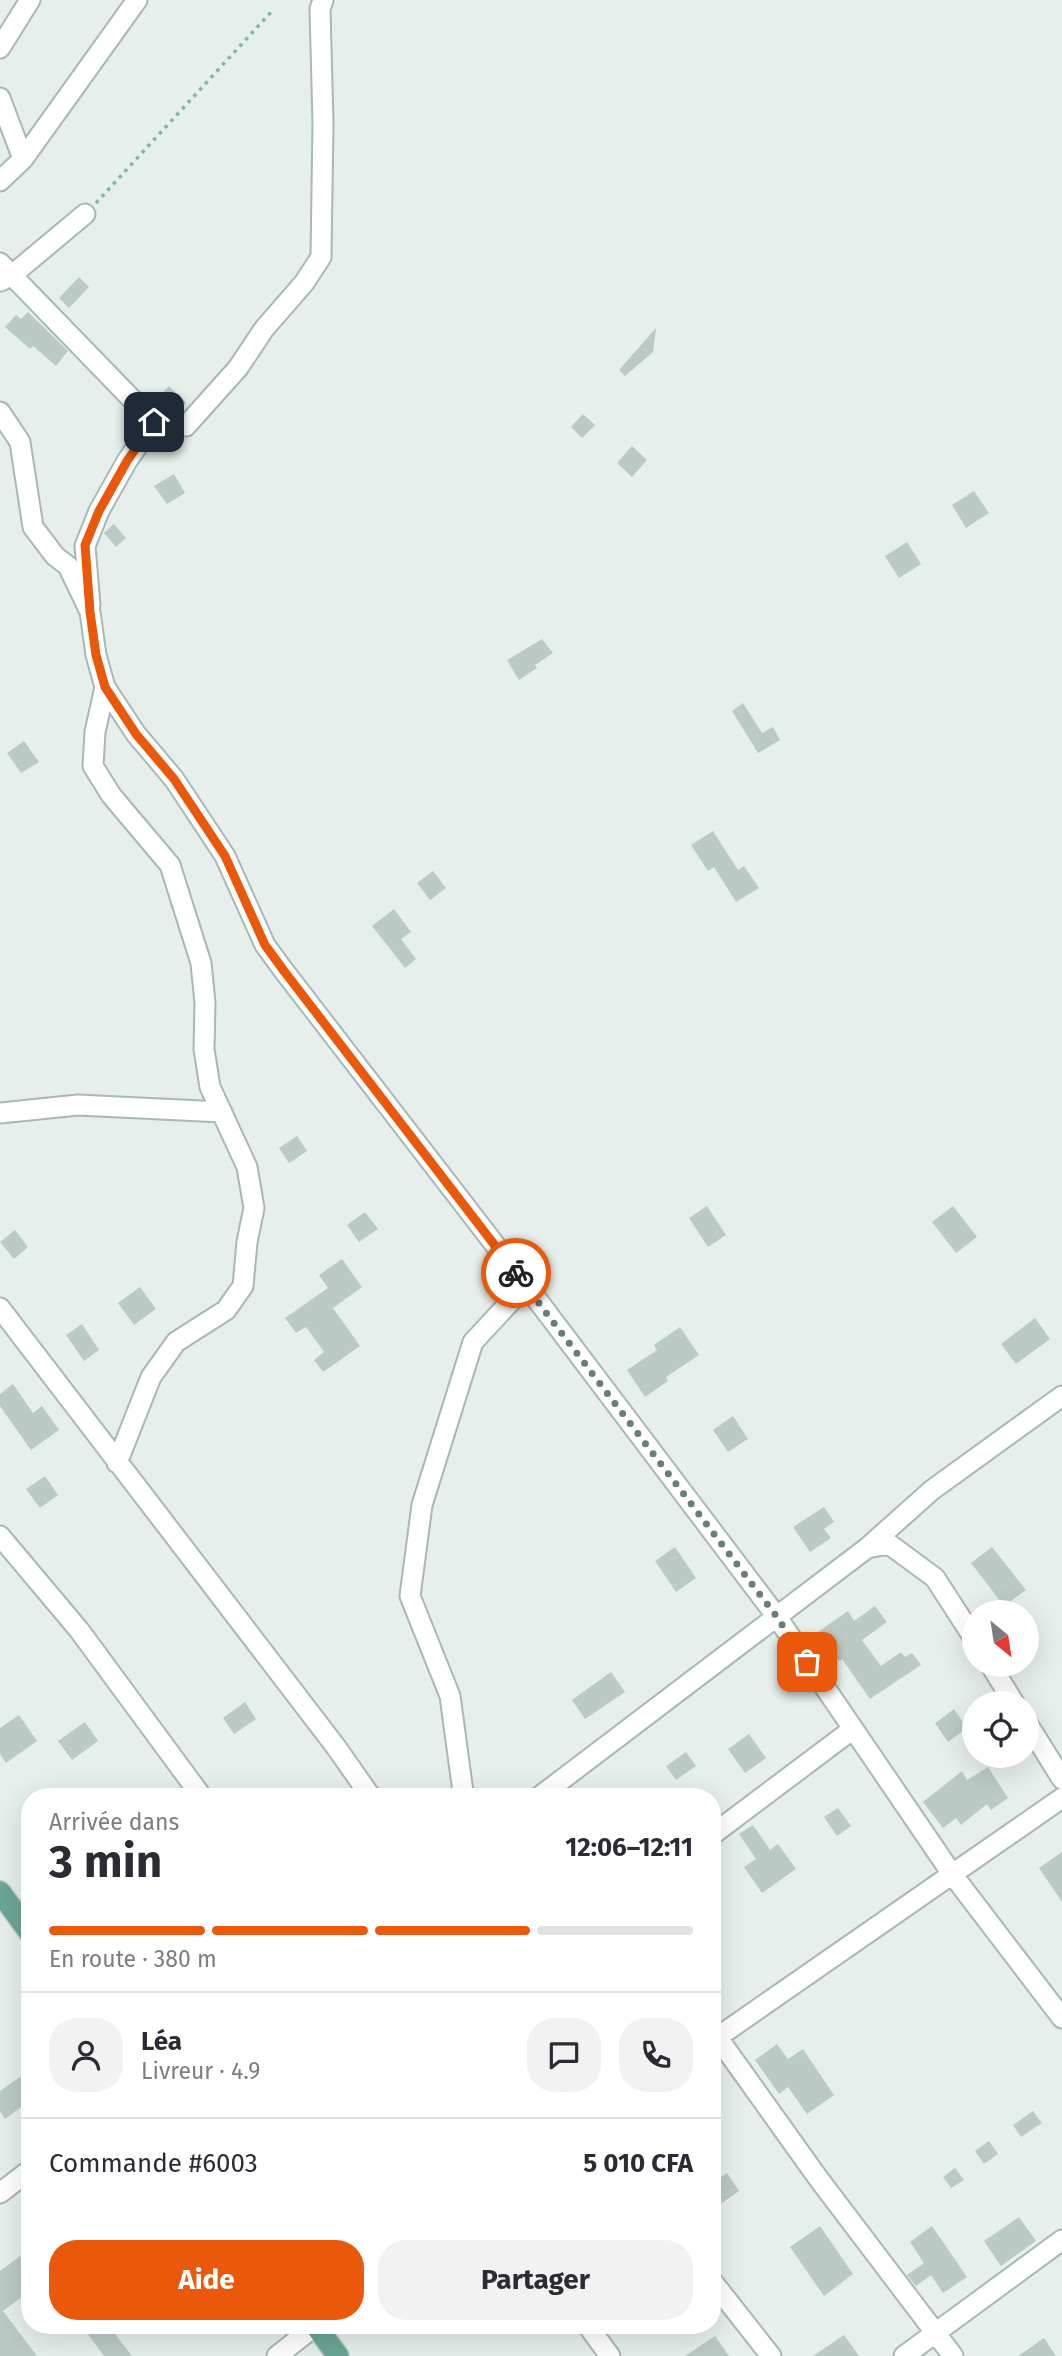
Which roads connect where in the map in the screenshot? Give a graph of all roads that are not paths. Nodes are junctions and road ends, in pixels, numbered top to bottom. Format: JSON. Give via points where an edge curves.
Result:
{"nodes":[{"id":1,"x":30,"y":0,"type":"edge"},
{"id":2,"x":137,"y":0,"type":"edge"},
{"id":3,"x":323,"y":0,"type":"edge"},
{"id":4,"x":0,"y":48,"type":"edge"},
{"id":5,"x":0,"y":98,"type":"edge"},
{"id":6,"x":23,"y":159,"type":"junction"},
{"id":7,"x":0,"y":181,"type":"edge"},
{"id":8,"x":85,"y":214,"type":"road end"},
{"id":9,"x":4,"y":273,"type":"edge"},
{"id":10,"x":0,"y":412,"type":"edge"},
{"id":11,"x":154,"y":422,"type":"junction"},
{"id":12,"x":90,"y":612,"type":"junction"},
{"id":13,"x":105,"y":687,"type":"junction"},
{"id":14,"x":222,"y":1112,"type":"junction"},
{"id":15,"x":0,"y":1113,"type":"edge"},
{"id":16,"x":526,"y":1285,"type":"junction"},
{"id":17,"x":0,"y":1308,"type":"edge"},
{"id":18,"x":1062,"y":1396,"type":"edge"},
{"id":19,"x":117,"y":1463,"type":"junction"},
{"id":20,"x":0,"y":1536,"type":"edge"},
{"id":21,"x":867,"y":1548,"type":"junction"},
{"id":22,"x":777,"y":1617,"type":"junction"},
{"id":23,"x":962,"y":1620,"type":"edge"},
{"id":24,"x":853,"y":1729,"type":"junction"},
{"id":25,"x":1039,"y":1742,"type":"edge"},
{"id":26,"x":1062,"y":1779,"type":"edge"},
{"id":27,"x":195,"y":1788,"type":"edge"},
{"id":28,"x":365,"y":1788,"type":"edge"},
{"id":29,"x":462,"y":1788,"type":"edge"},
{"id":30,"x":551,"y":1788,"type":"edge"},
{"id":31,"x":1062,"y":1798,"type":"edge"},
{"id":32,"x":721,"y":1828,"type":"edge"},
{"id":33,"x":951,"y":1874,"type":"junction"},
{"id":34,"x":0,"y":1892,"type":"edge"},
{"id":35,"x":21,"y":1921,"type":"edge"},
{"id":36,"x":1062,"y":2018,"type":"edge"},
{"id":37,"x":721,"y":2035,"type":"edge"},
{"id":38,"x":721,"y":2047,"type":"edge"},
{"id":39,"x":21,"y":2177,"type":"edge"},
{"id":40,"x":0,"y":2193,"type":"edge"},
{"id":41,"x":1062,"y":2240,"type":"edge"},
{"id":42,"x":721,"y":2292,"type":"edge"},
{"id":43,"x":936,"y":2332,"type":"junction"},
{"id":44,"x":305,"y":2334,"type":"edge"},
{"id":45,"x":321,"y":2334,"type":"edge"},
{"id":46,"x":594,"y":2334,"type":"edge"},
{"id":47,"x":277,"y":2356,"type":"edge"},
{"id":48,"x":338,"y":2356,"type":"edge"},
{"id":49,"x":610,"y":2356,"type":"edge"},
{"id":50,"x":771,"y":2356,"type":"edge"},
{"id":51,"x":904,"y":2356,"type":"edge"},
{"id":52,"x":953,"y":2356,"type":"edge"}],
"edges":[{"from":1,"to":4,"type":"street"},
{"from":2,"to":6,"type":"street"},
{"from":3,"to":11,"type":"street","via":[[321,257],[239,368],[186,426]]},
{"from":5,"to":6,"type":"street"},
{"from":6,"to":7,"type":"street"},
{"from":8,"to":9,"type":"street"},
{"from":9,"to":11,"type":"street"},
{"from":10,"to":12,"type":"street","via":[[20,442],[33,527],[68,566]]},
{"from":11,"to":12,"type":"street","via":[[127,461],[85,545]]},
{"from":12,"to":13,"type":"street"},
{"from":13,"to":14,"type":"street","via":[[94,732],[93,766],[170,865],[201,963],[205,1065]]},
{"from":13,"to":16,"type":"street","via":[[225,856],[265,945]]},
{"from":14,"to":15,"type":"street","via":[[78,1105]]},
{"from":14,"to":19,"type":"street","via":[[247,1167],[254,1208],[243,1286],[226,1310],[176,1342],[150,1377]]},
{"from":16,"to":22,"type":"street"},
{"from":16,"to":29,"type":"street","via":[[473,1342],[422,1505],[410,1596],[450,1696]]},
{"from":17,"to":19,"type":"street"},
{"from":18,"to":21,"type":"street","via":[[932,1490]]},
{"from":19,"to":28,"type":"street"},
{"from":20,"to":27,"type":"street","via":[[79,1630]]},
{"from":21,"to":22,"type":"street"},
{"from":21,"to":23,"type":"street","via":[[889,1544],[935,1578]]},
{"from":22,"to":24,"type":"street"},
{"from":22,"to":30,"type":"street"},
{"from":24,"to":32,"type":"street"},
{"from":24,"to":33,"type":"street"},
{"from":25,"to":26,"type":"street"},
{"from":31,"to":33,"type":"street"},
{"from":33,"to":36,"type":"street"},
{"from":33,"to":37,"type":"street"},
{"from":34,"to":35,"type":"main road"},
{"from":38,"to":43,"type":"street"},
{"from":39,"to":40,"type":"street"},
{"from":41,"to":43,"type":"street"},
{"from":42,"to":50,"type":"street"},
{"from":43,"to":51,"type":"street"},
{"from":43,"to":52,"type":"street"},
{"from":44,"to":47,"type":"street"},
{"from":45,"to":48,"type":"main road"},
{"from":46,"to":49,"type":"street"}]}
